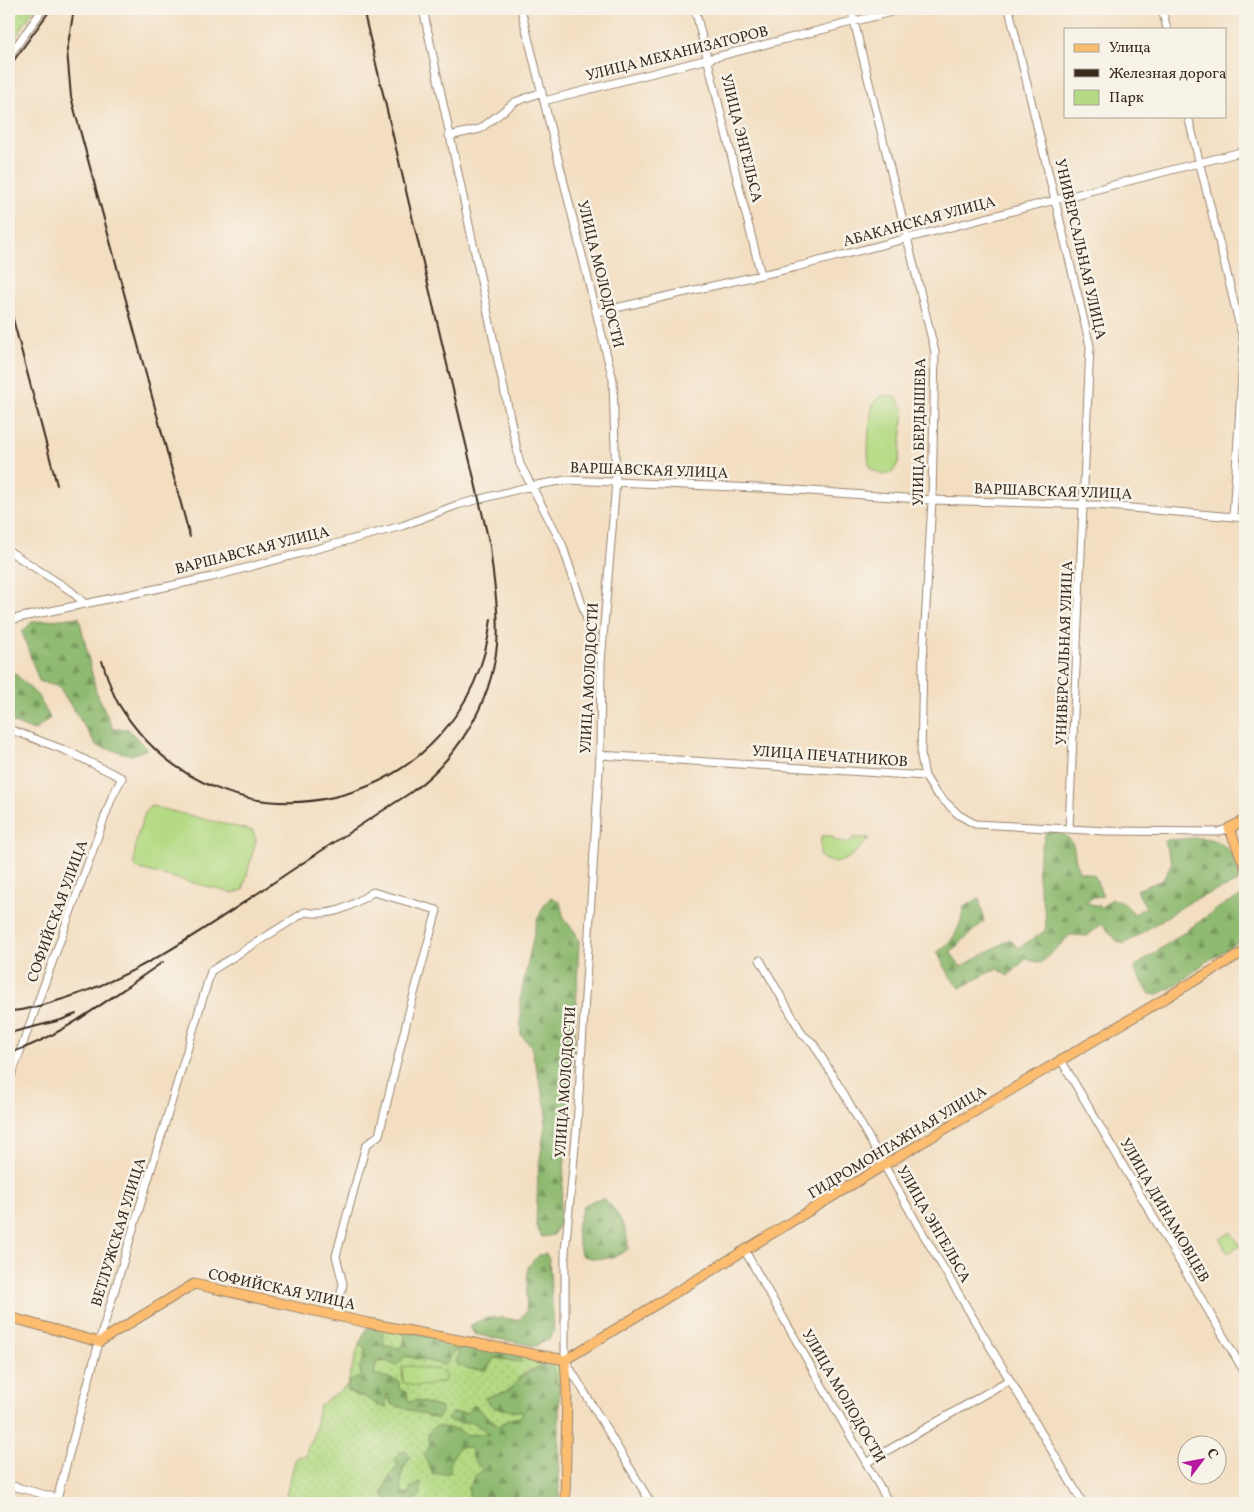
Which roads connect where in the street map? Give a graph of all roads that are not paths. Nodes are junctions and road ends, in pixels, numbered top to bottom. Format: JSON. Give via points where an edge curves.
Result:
{"nodes":[{"id":1,"x":43,"y":9,"type":"edge"},
{"id":2,"x":423,"y":9,"type":"edge"},
{"id":3,"x":521,"y":9,"type":"edge"},
{"id":4,"x":695,"y":9,"type":"edge"},
{"id":5,"x":851,"y":9,"type":"edge"},
{"id":6,"x":903,"y":9,"type":"edge"},
{"id":7,"x":1009,"y":9,"type":"edge"},
{"id":8,"x":1162,"y":9,"type":"edge"},
{"id":9,"x":854,"y":22,"type":"junction"},
{"id":10,"x":1167,"y":28,"type":"edge"},
{"id":11,"x":9,"y":56,"type":"edge"},
{"id":12,"x":708,"y":59,"type":"junction"},
{"id":13,"x":542,"y":92,"type":"junction"},
{"id":14,"x":544,"y":101,"type":"junction"},
{"id":15,"x":1188,"y":118,"type":"edge"},
{"id":16,"x":449,"y":136,"type":"junction"},
{"id":17,"x":1245,"y":151,"type":"edge"},
{"id":18,"x":1199,"y":162,"type":"junction"},
{"id":19,"x":1056,"y":199,"type":"junction"},
{"id":20,"x":908,"y":237,"type":"junction"},
{"id":21,"x":761,"y":275,"type":"junction"},
{"id":22,"x":598,"y":312,"type":"junction"},
{"id":23,"x":616,"y":482,"type":"junction"},
{"id":24,"x":530,"y":486,"type":"junction"},
{"id":25,"x":932,"y":500,"type":"junction"},
{"id":26,"x":1084,"y":505,"type":"junction"},
{"id":27,"x":1233,"y":517,"type":"junction"},
{"id":28,"x":1245,"y":518,"type":"edge"},
{"id":29,"x":9,"y":551,"type":"edge"},
{"id":30,"x":84,"y":603,"type":"junction"},
{"id":31,"x":9,"y":618,"type":"edge"},
{"id":32,"x":601,"y":662,"type":"junction"},
{"id":33,"x":9,"y":729,"type":"edge"},
{"id":34,"x":600,"y":755,"type":"junction"},
{"id":35,"x":925,"y":776,"type":"junction"},
{"id":36,"x":1245,"y":820,"type":"edge"},
{"id":37,"x":1228,"y":828,"type":"junction"},
{"id":38,"x":1069,"y":829,"type":"junction"},
{"id":39,"x":1245,"y":866,"type":"edge"},
{"id":40,"x":1245,"y":951,"type":"edge"},
{"id":41,"x":760,"y":960,"type":"dead end"},
{"id":42,"x":1061,"y":1060,"type":"junction"},
{"id":43,"x":9,"y":1082,"type":"edge"},
{"id":44,"x":884,"y":1166,"type":"junction"},
{"id":45,"x":745,"y":1251,"type":"junction"},
{"id":46,"x":336,"y":1315,"type":"junction"},
{"id":47,"x":9,"y":1317,"type":"edge"},
{"id":48,"x":99,"y":1342,"type":"junction"},
{"id":49,"x":564,"y":1360,"type":"junction"},
{"id":50,"x":1245,"y":1373,"type":"edge"},
{"id":51,"x":1009,"y":1380,"type":"junction"},
{"id":52,"x":866,"y":1463,"type":"junction"},
{"id":53,"x":9,"y":1485,"type":"edge"},
{"id":54,"x":57,"y":1501,"type":"edge"},
{"id":55,"x":565,"y":1503,"type":"edge"},
{"id":56,"x":651,"y":1503,"type":"edge"},
{"id":57,"x":889,"y":1503,"type":"edge"},
{"id":58,"x":1083,"y":1503,"type":"edge"}],
"edges":[{"from":1,"to":11,"type":"street"},
{"from":2,"to":16,"type":"street"},
{"from":3,"to":13,"type":"street","name":"УЛИЦА МОЛОДОСТИ"},
{"from":4,"to":12,"type":"street","name":"УЛИЦА ЭНГЕЛЬСА"},
{"from":5,"to":9,"type":"street","name":"УЛИЦА БЕРДЫШЕВА"},
{"from":6,"to":9,"type":"street","name":"УЛИЦА МЕХАНИЗАТОРОВ"},
{"from":7,"to":19,"type":"street","name":"УНИВЕРСАЛЬНАЯ УЛИЦА"},
{"from":8,"to":10,"type":"street"},
{"from":9,"to":12,"type":"street","name":"УЛИЦА МЕХАНИЗАТОРОВ"},
{"from":9,"to":20,"type":"street","name":"УЛИЦА БЕРДЫШЕВА"},
{"from":12,"to":14,"type":"street","name":"УЛИЦА МЕХАНИЗАТОРОВ"},
{"from":12,"to":21,"type":"street","name":"УЛИЦА ЭНГЕЛЬСА"},
{"from":13,"to":14,"type":"street","name":"УЛИЦА МОЛОДОСТИ"},
{"from":13,"to":16,"type":"street","via":[[516,102],[480,129]]},
{"from":14,"to":22,"type":"street","name":"УЛИЦА МОЛОДОСТИ","via":[[569,210]]},
{"from":15,"to":18,"type":"street"},
{"from":16,"to":24,"type":"street","via":[[520,464]]},
{"from":17,"to":18,"type":"street","name":"АБАКАНСКАЯ УЛИЦА"},
{"from":18,"to":19,"type":"street","name":"АБАКАНСКАЯ УЛИЦА"},
{"from":18,"to":27,"type":"street","via":[[1244,343]]},
{"from":19,"to":20,"type":"street","name":"АБАКАНСКАЯ УЛИЦА"},
{"from":19,"to":26,"type":"street","name":"УНИВЕРСАЛЬНАЯ УЛИЦА","via":[[1090,346]]},
{"from":20,"to":21,"type":"street","name":"АБАКАНСКАЯ УЛИЦА"},
{"from":20,"to":25,"type":"street","name":"УЛИЦА БЕРДЫШЕВА","via":[[935,352]]},
{"from":21,"to":22,"type":"street","name":"АБАКАНСКАЯ УЛИЦА"},
{"from":22,"to":23,"type":"street","name":"УЛИЦА МОЛОДОСТИ","via":[[613,380]]},
{"from":23,"to":24,"type":"street","name":"ВАРШАВСКАЯ УЛИЦА","via":[[566,480]]},
{"from":23,"to":25,"type":"street","name":"ВАРШАВСКАЯ УЛИЦА","via":[[792,489]]},
{"from":23,"to":32,"type":"street","name":"УЛИЦА МОЛОДОСТИ"},
{"from":24,"to":30,"type":"street","name":"ВАРШАВСКАЯ УЛИЦА","via":[[457,505],[402,526],[212,577]]},
{"from":24,"to":32,"type":"street","via":[[562,544]]},
{"from":25,"to":26,"type":"street","name":"ВАРШАВСКАЯ УЛИЦА"},
{"from":25,"to":35,"type":"street","name":"УЛИЦА БЕРДЫШЕВА","via":[[923,660],[921,756]]},
{"from":26,"to":27,"type":"street","name":"ВАРШАВСКАЯ УЛИЦА"},
{"from":26,"to":38,"type":"street","name":"УНИВЕРСАЛЬНАЯ УЛИЦА"},
{"from":27,"to":28,"type":"street","name":"ВАРШАВСКАЯ УЛИЦА"},
{"from":29,"to":30,"type":"street"},
{"from":30,"to":31,"type":"street","name":"ВАРШАВСКАЯ УЛИЦА"},
{"from":32,"to":34,"type":"street","name":"УЛИЦА МОЛОДОСТИ"},
{"from":33,"to":43,"type":"street","name":"СОФИЙСКАЯ УЛИЦА","via":[[67,750],[122,778],[112,797]]},
{"from":34,"to":35,"type":"street","name":"УЛИЦА ПЕЧАТНИКОВ"},
{"from":34,"to":49,"type":"street","name":"УЛИЦА МОЛОДОСТИ","via":[[566,1252]]},
{"from":35,"to":38,"type":"street","name":"УЛИЦА ПЕЧАТНИКОВ","via":[[948,805],[976,824]]},
{"from":36,"to":37,"type":"main road","name":"УЛИЦА ПЕЧАТНИКОВ"},
{"from":37,"to":38,"type":"street","name":"УЛИЦА ПЕЧАТНИКОВ","via":[[1218,832]]},
{"from":37,"to":39,"type":"main road"},
{"from":40,"to":42,"type":"main road","name":"ГИДРОМОНТАЖНАЯ УЛИЦА"},
{"from":41,"to":44,"type":"street","name":"УЛИЦА ЭНГЕЛЬСА","via":[[803,1035],[822,1057]]},
{"from":42,"to":44,"type":"main road","name":"ГИДРОМОНТАЖНАЯ УЛИЦА"},
{"from":42,"to":50,"type":"street","name":"УЛИЦА ДИНАМОВЦЕВ"},
{"from":44,"to":45,"type":"main road","name":"ГИДРОМОНТАЖНАЯ УЛИЦА"},
{"from":44,"to":51,"type":"street","name":"УЛИЦА ЭНГЕЛЬСА"},
{"from":45,"to":49,"type":"main road","name":"ГИДРОМОНТАЖНАЯ УЛИЦА"},
{"from":45,"to":52,"type":"street","name":"УЛИЦА МОЛОДОСТИ"},
{"from":46,"to":48,"type":"main road","name":"СОФИЙСКАЯ УЛИЦА","via":[[194,1284]]},
{"from":46,"to":48,"type":"street","name":"ВЕТЛУЖСКАЯ УЛИЦА","via":[[343,1284],[336,1256],[366,1145],[380,1135],[437,910],[373,892],[352,905],[323,915],[305,912],[211,971]]},
{"from":46,"to":49,"type":"main road","name":"СОФИЙСКАЯ УЛИЦА"},
{"from":47,"to":48,"type":"main road"},
{"from":48,"to":54,"type":"street","name":"ВЕТЛУЖСКАЯ УЛИЦА"},
{"from":49,"to":55,"type":"main road"},
{"from":49,"to":56,"type":"street"},
{"from":51,"to":52,"type":"street"},
{"from":51,"to":58,"type":"street","name":"УЛИЦА ЭНГЕЛЬСА"},
{"from":52,"to":57,"type":"street","name":"УЛИЦА МОЛОДОСТИ"},
{"from":53,"to":54,"type":"street"}]}
